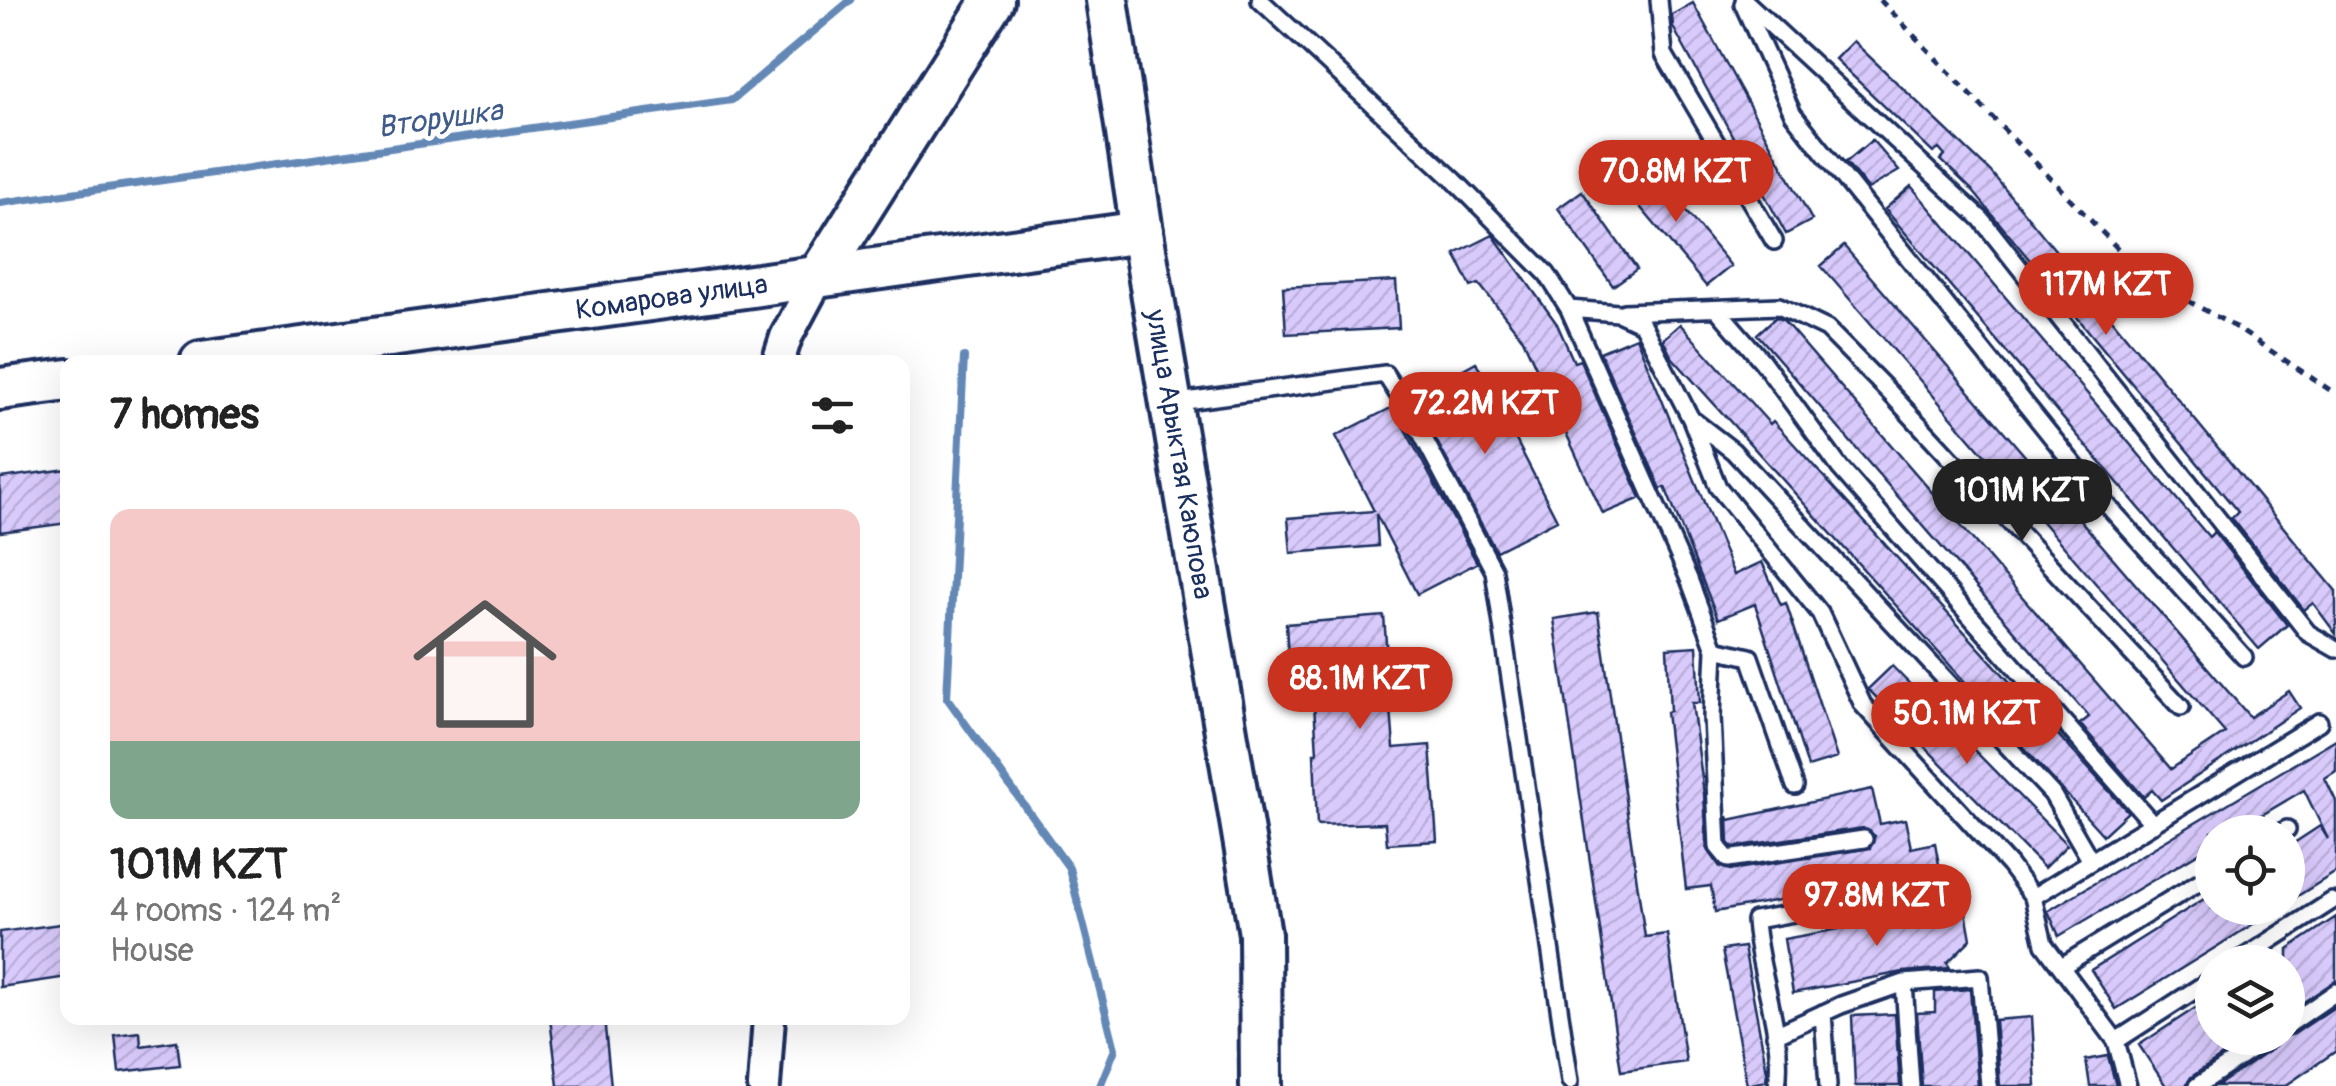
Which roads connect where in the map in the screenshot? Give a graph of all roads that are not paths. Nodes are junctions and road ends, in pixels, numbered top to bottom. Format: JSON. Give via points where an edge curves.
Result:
{"nodes":[{"id":1,"x":994,"y":0,"type":"edge"},
{"id":2,"x":1107,"y":0,"type":"edge"},
{"id":3,"x":1260,"y":0,"type":"edge"},
{"id":4,"x":1659,"y":0,"type":"edge"},
{"id":5,"x":1743,"y":0,"type":"edge"},
{"id":6,"x":1142,"y":232,"type":"junction"},
{"id":7,"x":1774,"y":241,"type":"dead end"},
{"id":8,"x":818,"y":278,"type":"junction"},
{"id":9,"x":1569,"y":309,"type":"junction"},
{"id":10,"x":1717,"y":309,"type":"junction"},
{"id":11,"x":1618,"y":313,"type":"junction"},
{"id":12,"x":252,"y":355,"type":"edge"},
{"id":13,"x":780,"y":355,"type":"edge"},
{"id":14,"x":60,"y":381,"type":"edge"},
{"id":15,"x":0,"y":390,"type":"edge"},
{"id":16,"x":1171,"y":404,"type":"junction"},
{"id":17,"x":1691,"y":419,"type":"junction"},
{"id":18,"x":2336,"y":648,"type":"edge"},
{"id":19,"x":1716,"y":649,"type":"junction"},
{"id":20,"x":2244,"y":657,"type":"dead end"},
{"id":21,"x":2181,"y":707,"type":"dead end"},
{"id":22,"x":2319,"y":722,"type":"dead end"},
{"id":23,"x":1794,"y":786,"type":"dead end"},
{"id":24,"x":2153,"y":824,"type":"junction"},
{"id":25,"x":1864,"y":838,"type":"dead end"},
{"id":26,"x":2091,"y":861,"type":"junction"},
{"id":27,"x":2195,"y":884,"type":"edge"},
{"id":28,"x":1940,"y":888,"type":"dead end"},
{"id":29,"x":2033,"y":897,"type":"junction"},
{"id":30,"x":2332,"y":901,"type":"dead end"},
{"id":31,"x":2264,"y":945,"type":"edge"},
{"id":32,"x":2062,"y":966,"type":"junction"},
{"id":33,"x":1904,"y":983,"type":"junction"},
{"id":34,"x":2195,"y":990,"type":"edge"},
{"id":35,"x":2336,"y":992,"type":"edge"},
{"id":36,"x":1823,"y":1013,"type":"junction"},
{"id":37,"x":2305,"y":1013,"type":"edge"},
{"id":38,"x":768,"y":1025,"type":"edge"},
{"id":39,"x":1775,"y":1035,"type":"junction"},
{"id":40,"x":2116,"y":1041,"type":"junction"},
{"id":41,"x":2244,"y":1055,"type":"edge"},
{"id":42,"x":1570,"y":1081,"type":"dead end"},
{"id":43,"x":764,"y":1086,"type":"edge"},
{"id":44,"x":1260,"y":1086,"type":"edge"},
{"id":45,"x":1777,"y":1086,"type":"edge"},
{"id":46,"x":1828,"y":1086,"type":"edge"},
{"id":47,"x":1911,"y":1086,"type":"edge"},
{"id":48,"x":1989,"y":1086,"type":"edge"},
{"id":49,"x":2128,"y":1086,"type":"edge"},
{"id":50,"x":2197,"y":1086,"type":"edge"}],
"edges":[{"from":1,"to":8,"type":"street"},
{"from":2,"to":6,"type":"street","name":"улица Арыктая Каюпова"},
{"from":3,"to":9,"type":"lane","via":[[1468,194],[1547,274]]},
{"from":4,"to":7,"type":"lane","via":[[1664,54]]},
{"from":5,"to":18,"type":"lane","via":[[1981,219],[2308,632]]},
{"from":5,"to":20,"type":"lane","via":[[1793,114],[2100,497]]},
{"from":6,"to":8,"type":"street","name":"Комарова улица"},
{"from":6,"to":16,"type":"street","name":"улица Арыктая Каюпова"},
{"from":8,"to":12,"type":"street","name":"Комарова улица"},
{"from":8,"to":13,"type":"street"},
{"from":9,"to":11,"type":"lane"},
{"from":9,"to":19,"type":"lane"},
{"from":10,"to":11,"type":"lane"},
{"from":10,"to":21,"type":"lane","via":[[1779,306],[1827,329]]},
{"from":10,"to":24,"type":"lane","via":[[1840,468]]},
{"from":11,"to":17,"type":"lane","via":[[1642,324]]},
{"from":14,"to":15,"type":"street"},
{"from":16,"to":42,"type":"lane","via":[[1385,374],[1412,416],[1494,572]]},
{"from":16,"to":44,"type":"street","name":"улица Арыктая Каюпова","via":[[1260,934]]},
{"from":17,"to":26,"type":"lane","via":[[1733,451],[2052,794]]},
{"from":17,"to":29,"type":"lane","via":[[1718,488],[1820,613],[1863,705]]},
{"from":19,"to":23,"type":"lane","via":[[1750,658]]},
{"from":19,"to":25,"type":"lane","via":[[1718,847],[1728,859]]},
{"from":22,"to":24,"type":"lane"},
{"from":24,"to":26,"type":"lane"},
{"from":26,"to":29,"type":"lane"},
{"from":27,"to":32,"type":"lane"},
{"from":28,"to":39,"type":"lane","via":[[1755,920]]},
{"from":29,"to":32,"type":"lane","via":[[2044,944]]},
{"from":30,"to":31,"type":"lane"},
{"from":32,"to":40,"type":"lane"},
{"from":33,"to":36,"type":"lane"},
{"from":33,"to":47,"type":"lane"},
{"from":33,"to":48,"type":"lane","via":[[1980,977]]},
{"from":34,"to":40,"type":"lane"},
{"from":35,"to":37,"type":"lane"},
{"from":36,"to":39,"type":"lane"},
{"from":36,"to":46,"type":"lane"},
{"from":38,"to":43,"type":"street"},
{"from":39,"to":45,"type":"lane"},
{"from":40,"to":49,"type":"lane"},
{"from":41,"to":50,"type":"lane"}]}
